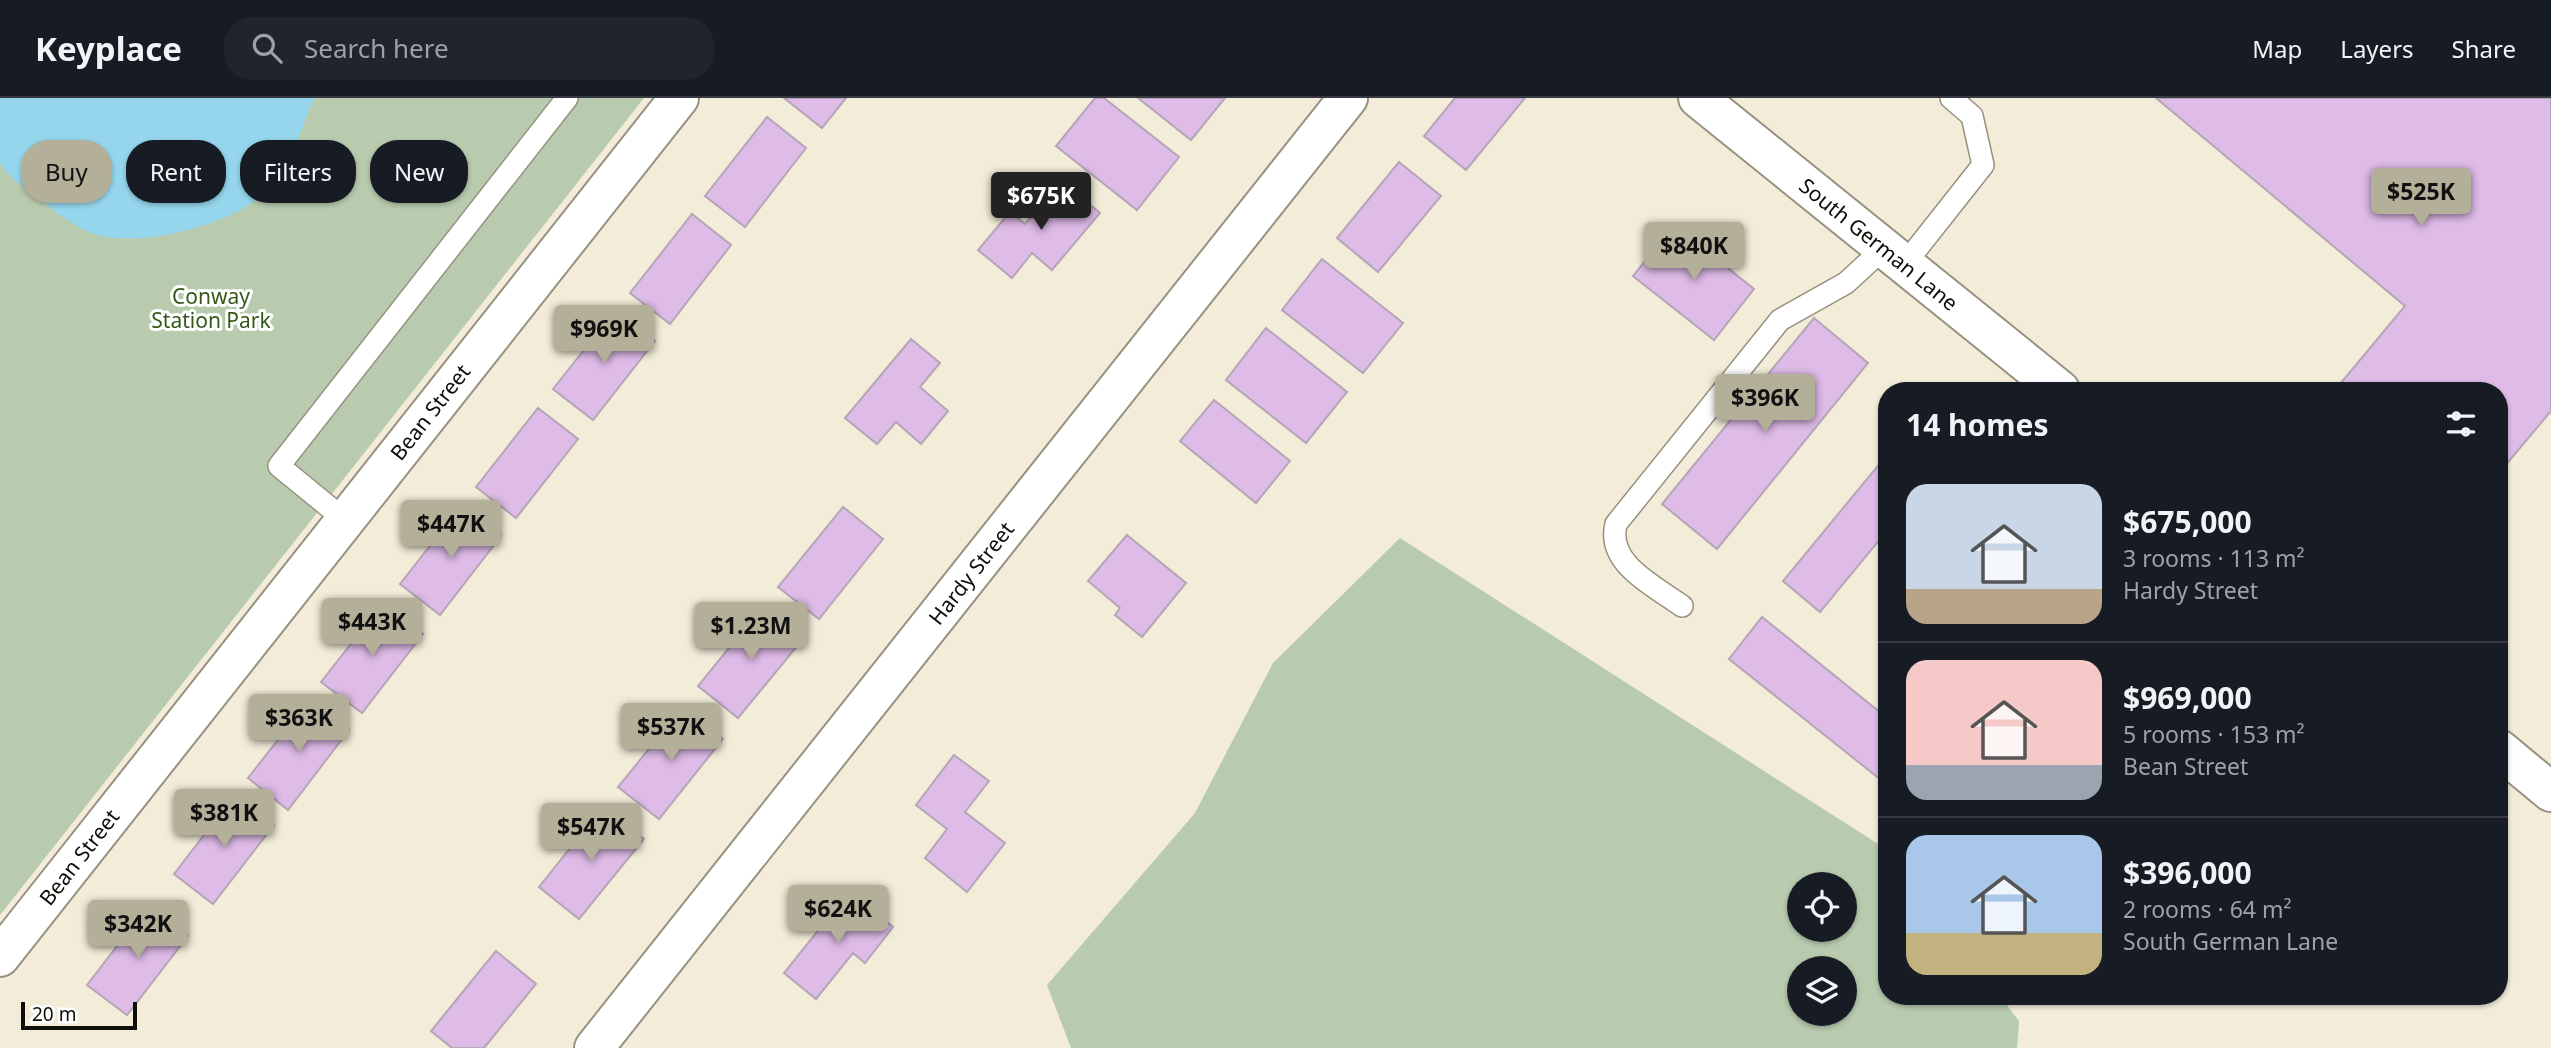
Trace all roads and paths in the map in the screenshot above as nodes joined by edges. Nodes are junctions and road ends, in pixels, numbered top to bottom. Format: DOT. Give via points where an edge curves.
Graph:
graph roads {
  1 [pos="567,98"];
  2 [pos="679,98"];
  3 [pos="1348,98"];
  4 [pos="1698,98"];
  5 [pos="1951,98"];
  6 [pos="1894,257"];
  7 [pos="2050,382"];
  8 [pos="345,520"];
  9 [pos="1682,606"];
  10 [pos="2508,757"];
  11 [pos="2551,792"];
  12 [pos="0,957"];
  13 [pos="594,1048"];
  1 -- 8 [label="lane" via="279,466"];
  2 -- 8 [label="street, Bean Street"];
  3 -- 13 [label="street, Hardy Street"];
  4 -- 6 [label="street, South German Lane"];
  5 -- 6 [label="lane" via="1972,116 1983,165"];
  6 -- 7 [label="street, South German Lane"];
  6 -- 9 [label="lane" via="1780,320 1616,524 1612,537 1623,562"];
  8 -- 12 [label="street, Bean Street"];
  10 -- 11 [label="street"];
}
